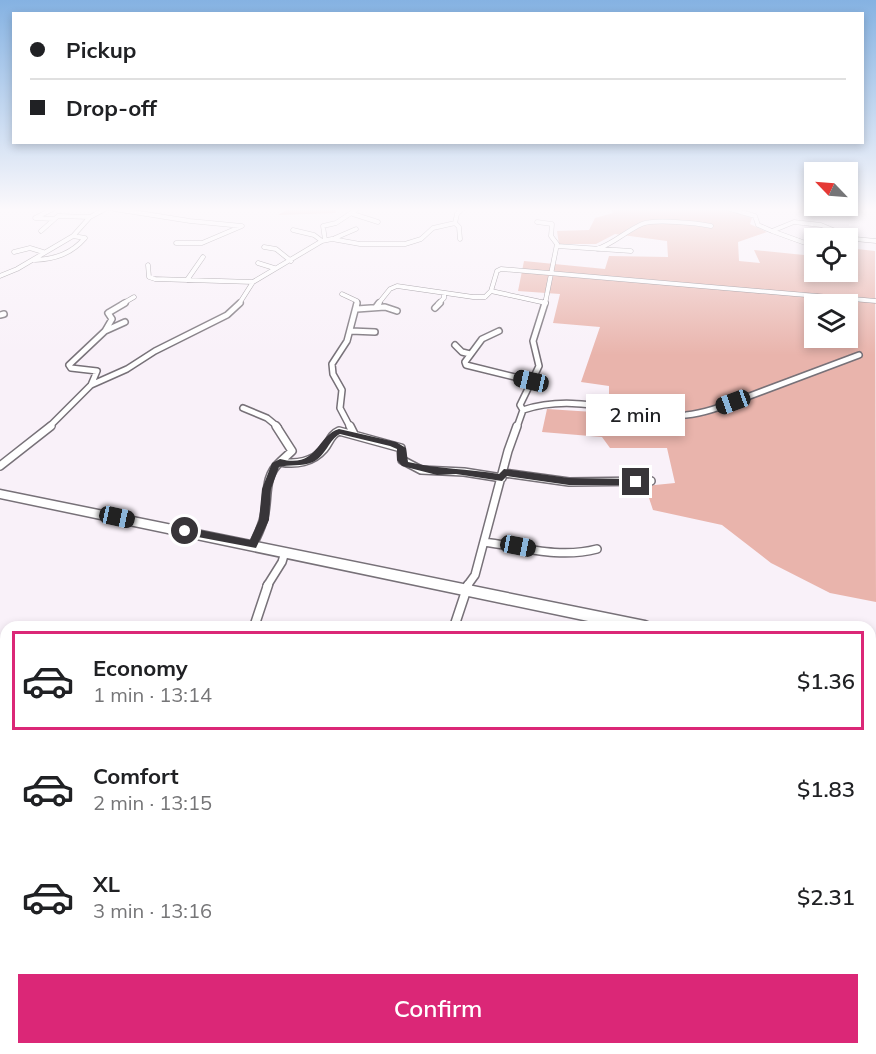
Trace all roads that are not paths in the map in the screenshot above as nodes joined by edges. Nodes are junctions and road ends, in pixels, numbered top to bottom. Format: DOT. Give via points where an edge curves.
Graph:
graph roads {
  1 [pos="38,257"];
  2 [pos="55,257"];
  3 [pos="202,257"];
  4 [pos="286,257"];
  5 [pos="297,257"];
  6 [pos="553,257"];
  7 [pos="34,260"];
  8 [pos="291,261"];
  9 [pos="258,263"];
  10 [pos="148,265"];
  11 [pos="274,268"];
  12 [pos="551,273"];
  13 [pos="0,276"];
  14 [pos="187,280"];
  15 [pos="253,282"];
  16 [pos="491,291"];
  17 [pos="444,293"];
  18 [pos="342,294"];
  19 [pos="134,297"];
  20 [pos="876,301"];
  21 [pos="546,303"];
  22 [pos="376,307"];
  23 [pos="435,308"];
  24 [pos="357,309"];
  25 [pos="397,311"];
  26 [pos="125,322"];
  27 [pos="105,331"];
  28 [pos="351,331"];
  29 [pos="499,331"];
  30 [pos="375,332"];
  31 [pos="455,345"];
  32 [pos="470,354"];
  33 [pos="859,355"];
  34 [pos="531,381"];
  35 [pos="91,385"];
  36 [pos="243,408"];
  37 [pos="523,410"];
  38 [pos="354,434"];
  39 [pos="280,462"];
  40 [pos="0,466"];
  41 [pos="503,475"];
  42 [pos="651,481"];
  43 [pos="0,494"];
  44 [pos="484,542"];
  45 [pos="253,545"];
  46 [pos="597,549"];
  47 [pos="285,552"];
  48 [pos="465,589"];
  49 [pos="256,621"];
  50 [pos="456,621"];
  51 [pos="617,621"];
  1 -- 7 [label="street"];
  2 -- 7 [label="street"];
  3 -- 14 [label="street"];
  4 -- 8 [label="street"];
  5 -- 8 [label="street"];
  6 -- 12 [label="street"];
  7 -- 13 [label="street"];
  8 -- 11 [label="street"];
  9 -- 11 [label="street"];
  10 -- 14 [label="street" via="149,277"];
  11 -- 15 [label="street"];
  12 -- 16 [label="street" via="501,269"];
  12 -- 20 [label="street"];
  12 -- 21 [label="street"];
  14 -- 15 [label="street"];
  15 -- 35 [label="street" via="227,315"];
  16 -- 17 [label="street" via="480,297"];
  16 -- 21 [label="street"];
  17 -- 22 [label="street" via="397,286"];
  17 -- 23 [label="street"];
  18 -- 24 [label="street" via="357,302"];
  19 -- 27 [label="street" via="108,313 112,319"];
  21 -- 34 [label="street" via="534,341 539,366"];
  22 -- 24 [label="street"];
  22 -- 25 [label="street"];
  24 -- 28 [label="street"];
  26 -- 27 [label="street"];
  27 -- 35 [label="street" via="69,365 97,371"];
  28 -- 30 [label="street"];
  28 -- 38 [label="street" via="332,364 342,390 340,408"];
  29 -- 32 [label="street" via="482,339"];
  31 -- 32 [label="street"];
  32 -- 34 [label="street" via="466,365"];
  33 -- 37 [label="street" via="717,408 687,415 554,402"];
  34 -- 37 [label="street" via="520,405"];
  35 -- 40 [label="street" via="50,426"];
  36 -- 39 [label="street" via="272,419 288,442 292,451"];
  37 -- 41 [label="street"];
  38 -- 39 [label="street" via="335,433 310,460"];
  38 -- 41 [label="street" via="401,448 402,460 412,467"];
  39 -- 45 [label="street" via="268,484 264,520"];
  41 -- 42 [label="street" via="569,482"];
  41 -- 44 [label="street"];
  43 -- 45 [label="highway"];
  44 -- 46 [label="street" via="567,555"];
  44 -- 48 [label="street" via="475,575"];
  45 -- 47 [label="highway"];
  47 -- 48 [label="highway"];
  47 -- 49 [label="street" via="284,561 263,593"];
  48 -- 50 [label="street"];
  48 -- 51 [label="highway"];
}
